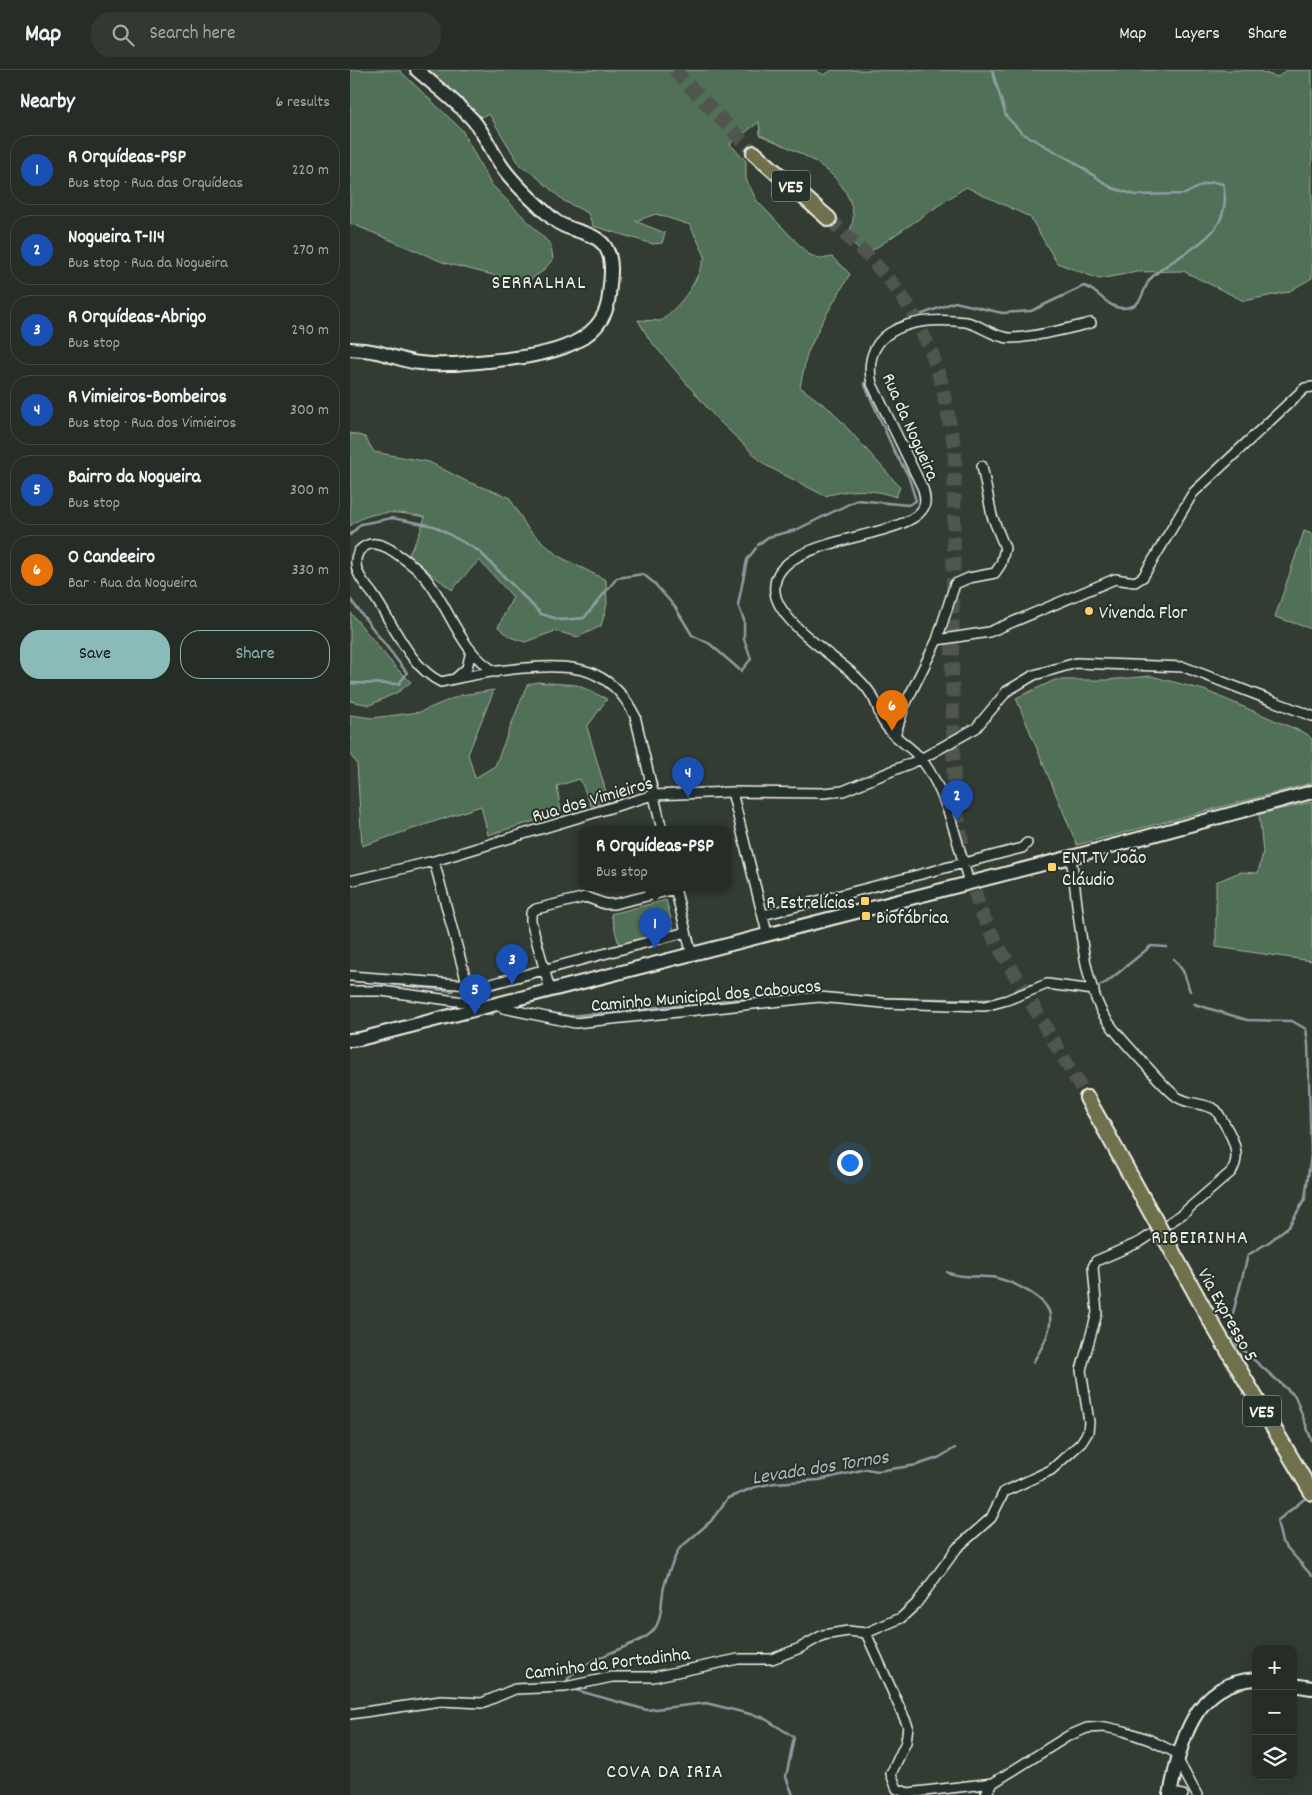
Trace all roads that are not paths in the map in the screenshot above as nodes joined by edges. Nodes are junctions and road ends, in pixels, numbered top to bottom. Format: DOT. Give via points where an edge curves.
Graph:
graph roads {
  1 [pos="417,70"];
  2 [pos="754,153"];
  3 [pos="829,219"];
  4 [pos="1091,323"];
  5 [pos="350,349"];
  6 [pos="1308,388"];
  7 [pos="982,466"];
  8 [pos="937,640"];
  9 [pos="470,651"];
  10 [pos="496,672"];
  11 [pos="454,679"];
  12 [pos="1312,716"];
  13 [pos="895,736"];
  14 [pos="921,759"];
  15 [pos="732,792"];
  16 [pos="1312,792"];
  17 [pos="653,795"];
  18 [pos="661,826"];
  19 [pos="1027,842"];
  20 [pos="1071,857"];
  21 [pos="434,861"];
  22 [pos="963,862"];
  23 [pos="350,881"];
  24 [pos="969,883"];
  25 [pos="668,891"];
  26 [pos="676,891"];
  27 [pos="763,914"];
  28 [pos="686,932"];
  29 [pos="767,933"];
  30 [pos="692,955"];
  31 [pos="544,971"];
  32 [pos="350,976"];
  33 [pos="468,987"];
  34 [pos="550,990"];
  35 [pos="1094,990"];
  36 [pos="350,991"];
  37 [pos="501,1003"];
  38 [pos="481,1008"];
  39 [pos="350,1040"];
  40 [pos="1087,1098"];
  41 [pos="1312,1493"];
  42 [pos="866,1633"];
  43 [pos="1252,1680"];
  44 [pos="1297,1686"];
  45 [pos="1312,1688"];
  46 [pos="350,1714"];
  47 [pos="1180,1759"];
  48 [pos="993,1783"];
  49 [pos="1175,1794"];
  50 [pos="985,1795"];
  51 [pos="1197,1795"];
  1 -- 5 [label="main road" via="474,120 503,169 554,221 602,243 609,254 608,298 604,314 592,331 552,352 444,364 406,362 382,353"];
  2 -- 3 [label="main road, VE5"];
  4 -- 13 [label="street, Rua da Nogueira" via="1009,338 968,323 923,321 893,330 872,354 869,368 872,384 923,489 924,507 916,516 897,525 804,554 782,569 775,592 790,620 854,674 872,696 882,720"];
  6 -- 8 [label="street" via="1193,493 1143,577 1135,582 1115,579 989,632"];
  7 -- 8 [label="street" via="992,516 1005,548 1001,564 995,573 955,584"];
  8 -- 13 [label="street" via="904,707"];
  9 -- 10 [label="street"];
  9 -- 11 [label="street" via="467,668"];
  9 -- 11 [label="street" via="428,581 413,566 378,544 369,544 358,553 354,560 355,571 422,670 441,682"];
  10 -- 11 [label="street"];
  10 -- 17 [label="street" via="584,670 612,685 635,716"];
  12 -- 14 [label="street, Rua dos Vimieiros" via="1184,666 1076,663 1034,674 1007,691 976,728"];
  13 -- 14 [label="street, Rua da Nogueira"];
  14 -- 15 [label="street, Rua dos Vimieiros" via="843,791"];
  14 -- 22 [label="street, Rua da Nogueira" via="947,808"];
  15 -- 17 [label="street, Rua dos Vimieiros"];
  15 -- 27 [label="street"];
  16 -- 20 [label="main road"];
  17 -- 18 [label="street"];
  17 -- 21 [label="street, Rua dos Vimieiros"];
  19 -- 22 [label="street" via="1022,848"];
  20 -- 24 [label="main road"];
  20 -- 35 [label="street" via="1084,948"];
  21 -- 23 [label="street, Rua dos Vimieiros"];
  21 -- 33 [label="street"];
  22 -- 24 [label="street, Rua da Nogueira"];
  22 -- 27 [label="street"];
  24 -- 29 [label="main road"];
  25 -- 31 [label="street" via="614,904 586,896 536,909 531,914 531,921"];
  26 -- 28 [label="street"];
  27 -- 29 [label="street"];
  28 -- 30 [label="street"];
  28 -- 31 [label="street"];
  29 -- 30 [label="main road"];
  30 -- 34 [label="main road"];
  31 -- 33 [label="street"];
  31 -- 34 [label="street"];
  32 -- 33 [label="street"];
  34 -- 37 [label="main road"];
  35 -- 37 [label="street, Caminho Municipal dos Caboucos" via="1048,984 986,1006 883,1003 818,997 575,1023 503,1008"];
  35 -- 42 [label="street" via="1104,1015 1170,1090 1186,1102 1216,1110 1237,1154 1236,1165 1181,1215 1140,1242 1096,1261 1093,1267 1097,1313 1081,1370 1089,1422 1088,1432 1081,1443 1051,1470 1004,1492 991,1518 957,1548 909,1613"];
  36 -- 38 [label="street" via="472,1003"];
  37 -- 38 [label="main road"];
  38 -- 39 [label="main road"];
  40 -- 41 [label="main road, Via Expresso 5 / VE5, bridge" via="1259,1406"];
  42 -- 46 [label="street, Caminho da Portadinha" via="848,1631 823,1635 772,1659 738,1659 653,1677 612,1677 565,1687 515,1689 482,1703 441,1701"];
  42 -- 48 [label="street" via="908,1726 906,1742 891,1774 897,1789 908,1793"];
  43 -- 47 [label="main road" via="1232,1682 1210,1695 1194,1716"];
  44 -- 45 [label="main road"];
  47 -- 48 [label="street" via="1150,1740 1124,1731 1087,1728 1068,1736"];
  47 -- 49 [label="main road"];
  47 -- 51 [label="street"];
  48 -- 50 [label="street"];
}
